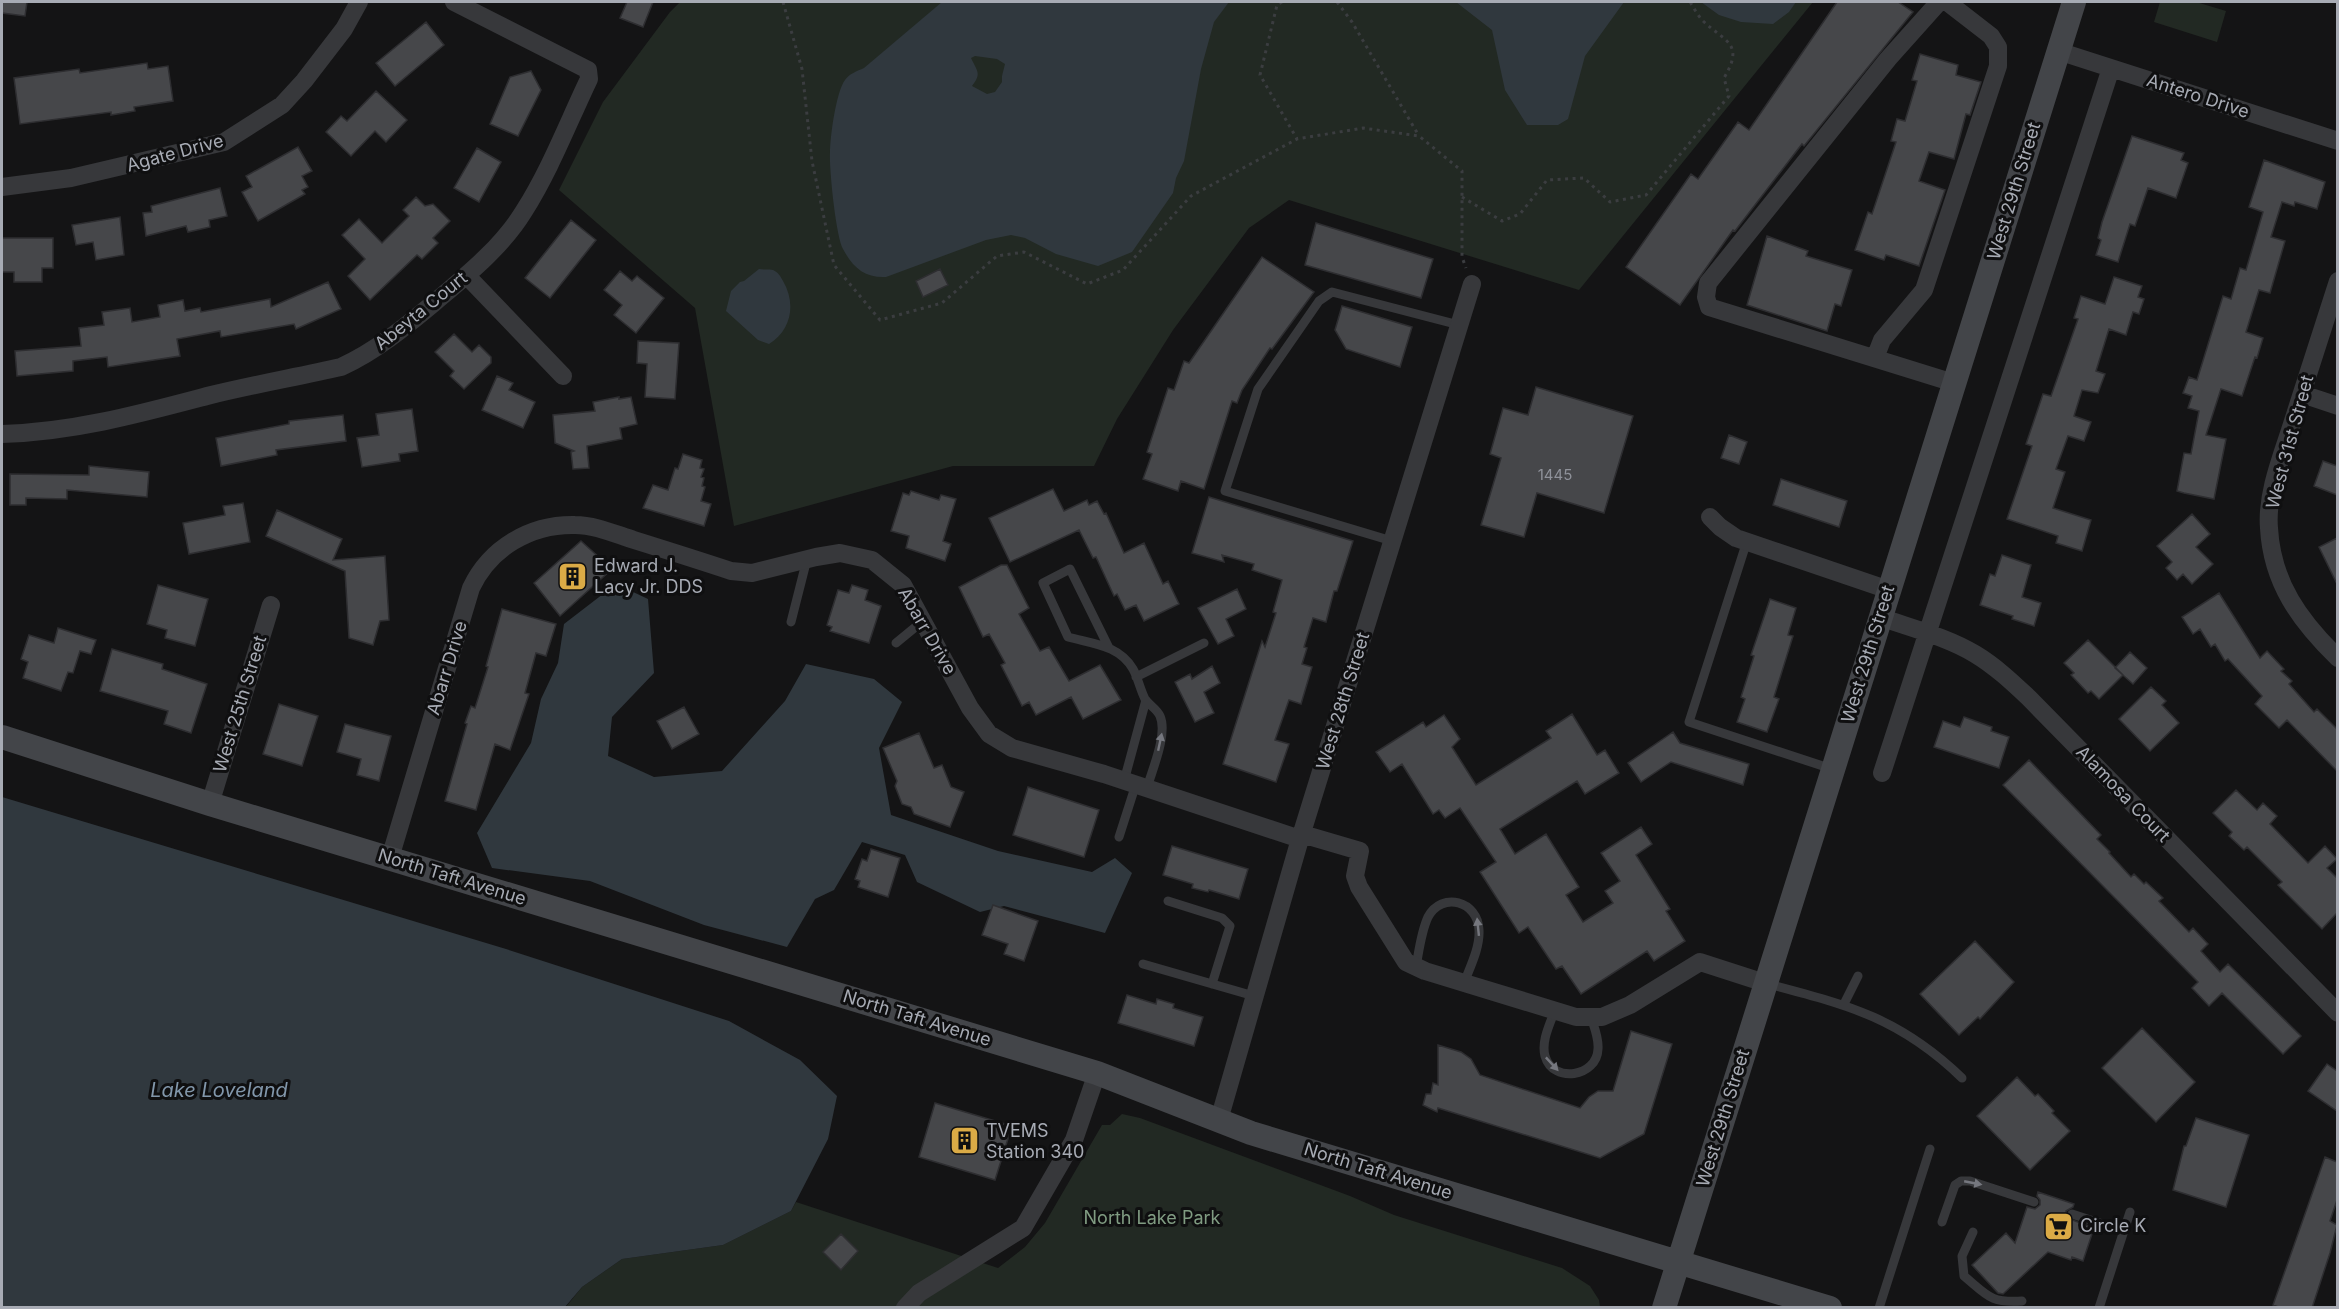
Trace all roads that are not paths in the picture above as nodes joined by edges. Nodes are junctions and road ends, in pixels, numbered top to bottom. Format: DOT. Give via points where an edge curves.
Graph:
graph roads {
  1 [pos="359,2"];
  2 [pos="454,2"];
  3 [pos="1939,2"];
  4 [pos="1947,2"];
  5 [pos="2074,2"];
  6 [pos="2058,51"];
  7 [pos="2111,68"];
  8 [pos="2337,141"];
  9 [pos="2,187"];
  10 [pos="467,276"];
  11 [pos="2337,281"];
  12 [pos="1472,284"];
  13 [pos="1459,325"];
  14 [pos="1875,358"];
  15 [pos="563,376"];
  16 [pos="1954,383"];
  17 [pos="2302,394"];
  18 [pos="2337,406"];
  19 [pos="2,434"];
  20 [pos="1710,517"];
  21 [pos="1747,541"];
  22 [pos="1392,542"];
  23 [pos="807,559"];
  24 [pos="1889,590"];
  25 [pos="271,605"];
  26 [pos="1880,617"];
  27 [pos="924,620"];
  28 [pos="791,622"];
  29 [pos="1926,633"];
  30 [pos="896,643"];
  31 [pos="1204,643"];
  32 [pos="1109,648"];
  33 [pos="2337,658"];
  34 [pos="1136,677"];
  35 [pos="1146,700"];
  36 [pos="2,737"];
  37 [pos="1832,769"];
  38 [pos="1882,773"];
  39 [pos="1136,784"];
  40 [pos="210,804"];
  41 [pos="1119,837"];
  42 [pos="1301,837"];
  43 [pos="390,858"];
  44 [pos="1167,901"];
  45 [pos="1143,964"];
  46 [pos="1416,967"];
  47 [pos="1858,976"];
  48 [pos="1464,983"];
  49 [pos="1765,983"];
  50 [pos="1212,984"];
  51 [pos="1254,996"];
  52 [pos="1844,1004"];
  53 [pos="1555,1010"];
  54 [pos="2337,1013"];
  55 [pos="1591,1017"];
  56 [pos="1097,1073"];
  57 [pos="1962,1077"];
  58 [pos="1220,1120"];
  59 [pos="1930,1149"];
  60 [pos="2034,1202"];
  61 [pos="2130,1212"];
  62 [pos="2072,1214"];
  63 [pos="1942,1222"];
  64 [pos="2124,1231"];
  65 [pos="1973,1232"];
  66 [pos="1679,1262"];
  67 [pos="2022,1301"];
  68 [pos="905,1308"];
  69 [pos="1664,1308"];
  70 [pos="1830,1308"];
  71 [pos="1879,1308"];
  72 [pos="2099,1308"];
  1 -- 9 [label="street, Agate Drive" via="344,29 282,105 224,142 71,178"];
  2 -- 10 [label="street, Abeyta Court" via="588,70 588,79 524,212"];
  3 -- 14 [label="street" via="1888,59 1708,283 1709,307"];
  4 -- 14 [label="street" via="1991,36 1998,47 1998,66 1924,290 1882,340"];
  5 -- 6 [label="main road, West 29th Street"];
  6 -- 7 [label="street, Antero Drive"];
  6 -- 16 [label="main road, West 29th Street"];
  7 -- 8 [label="street, Antero Drive"];
  7 -- 29 [label="street"];
  10 -- 15 [label="street"];
  10 -- 19 [label="street, Abeyta Court" via="410,324 362,358 341,367 133,417"];
  11 -- 17 [label="street, West 31st Street"];
  12 -- 13 [label="street, West 28th Street"];
  13 -- 22 [label="street, West 28th Street"];
  13 -- 22 [label="lane" via="1332,292 1319,301 1258,389 1225,491"];
  14 -- 16 [label="street"];
  16 -- 24 [label="main road, West 29th Street"];
  17 -- 18 [label="street"];
  17 -- 33 [label="street, West 31st Street" via="2274,485 2268,527 2278,572 2295,611"];
  20 -- 21 [label="street" via="1736,538"];
  21 -- 24 [label="street"];
  21 -- 37 [label="lane" via="1689,722"];
  22 -- 42 [label="street, West 28th Street"];
  23 -- 27 [label="street, Abarr Drive" via="840,553 872,560 903,585"];
  23 -- 28 [label="lane"];
  23 -- 43 [label="street, Abarr Drive" via="752,573 731,571 575,525 541,529 501,549 479,571 471,588"];
  24 -- 26 [label="main road, West 29th Street"];
  25 -- 40 [label="street, West 25th Street"];
  26 -- 29 [label="street, Alamosa Court"];
  26 -- 37 [label="main road, West 29th Street"];
  27 -- 30 [label="lane"];
  27 -- 39 [label="street, Abarr Drive" via="970,708 989,734 1012,748"];
  29 -- 38 [label="street"];
  29 -- 54 [label="street, Alamosa Court" via="1974,654 2029,698"];
  31 -- 34 [label="lane"];
  32 -- 32 [label="lane" via="1068,637 1043,583 1070,569"];
  32 -- 34 [label="lane" via="1123,655"];
  34 -- 35 [label="lane"];
  35 -- 39 [label="lane"];
  39 -- 35 [label="lane, one-way" via="1160,743 1163,727 1160,715"];
  36 -- 40 [label="main road, North Taft Avenue"];
  37 -- 49 [label="main road, West 29th Street"];
  39 -- 41 [label="lane"];
  39 -- 42 [label="street, Abarr Drive"];
  40 -- 43 [label="main road, North Taft Avenue"];
  42 -- 46 [label="street, Abarr Drive" via="1360,851 1355,876 1359,887 1406,962"];
  42 -- 51 [label="street, West 28th Street"];
  43 -- 56 [label="main road, North Taft Avenue"];
  44 -- 50 [label="lane" via="1222,918 1230,926"];
  45 -- 50 [label="lane"];
  46 -- 48 [label="street"];
  48 -- 46 [label="lane, one-way" via="1479,930 1472,909 1464,904 1447,902 1436,907 1428,918"];
  47 -- 52 [label="lane"];
  48 -- 53 [label="street"];
  49 -- 52 [label="lane"];
  49 -- 55 [label="street" via="1700,962 1630,1005 1602,1017"];
  49 -- 66 [label="main road, West 29th Street"];
  50 -- 51 [label="lane"];
  51 -- 58 [label="street, West 28th Street"];
  52 -- 57 [label="lane" via="1913,1037"];
  53 -- 55 [label="street"];
  53 -- 55 [label="lane, one-way" via="1545,1037 1545,1056 1563,1074 1586,1071 1594,1062 1598,1049"];
  56 -- 58 [label="main road, North Taft Avenue"];
  56 -- 68 [label="street" via="1074,1140 1023,1228 919,1293"];
  58 -- 66 [label="main road, North Taft Avenue" via="1251,1133"];
  59 -- 71 [label="lane"];
  63 -- 60 [label="lane, one-way" via="1961,1181"];
  61 -- 64 [label="lane"];
  62 -- 64 [label="lane"];
  64 -- 72 [label="lane"];
  65 -- 67 [label="lane" via="1962,1256 1964,1276 1992,1299"];
  66 -- 69 [label="main road, West 29th Street"];
  66 -- 70 [label="main road, North Taft Avenue"];
}
